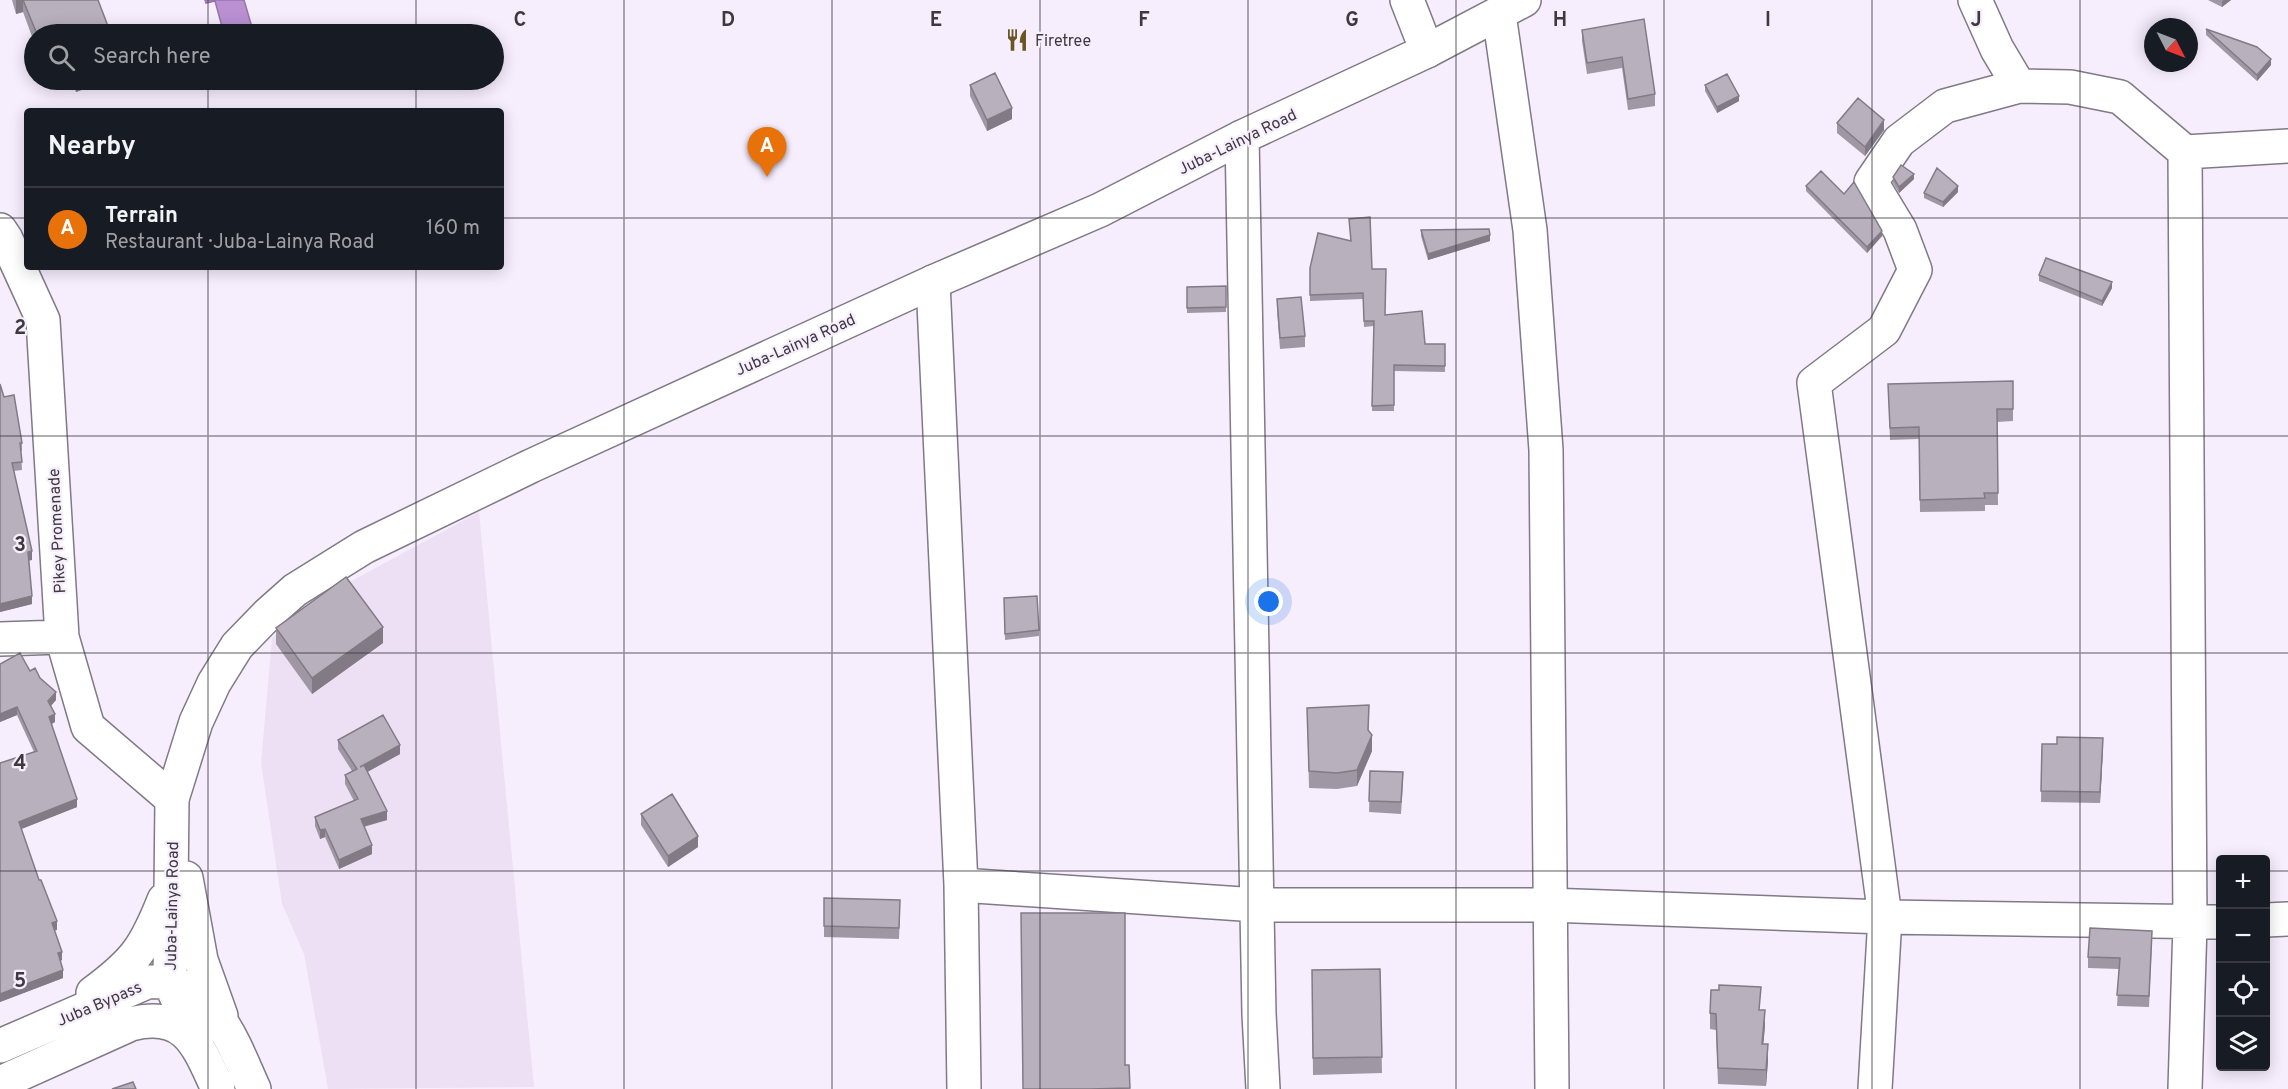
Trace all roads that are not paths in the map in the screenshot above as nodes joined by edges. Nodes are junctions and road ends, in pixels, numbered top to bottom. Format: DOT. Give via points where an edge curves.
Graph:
graph roads {
  1 [pos="1407,0"];
  2 [pos="1975,0"];
  3 [pos="1511,7"];
  4 [pos="1427,51"];
  5 [pos="2019,86"];
  6 [pos="1242,137"];
  7 [pos="2288,146"];
  8 [pos="2185,152"];
  9 [pos="0,231"];
  10 [pos="933,282"];
  11 [pos="62,638"];
  12 [pos="0,639"];
  13 [pos="172,799"];
  14 [pos="171,882"];
  15 [pos="961,885"];
  16 [pos="1548,904"];
  17 [pos="1257,905"];
  18 [pos="1885,917"];
  19 [pos="2288,919"];
  20 [pos="2270,920"];
  21 [pos="2205,923"];
  22 [pos="170,982"];
  23 [pos="224,1024"];
  24 [pos="47,1026"];
  25 [pos="197,1044"];
  26 [pos="0,1046"];
  27 [pos="0,1083"];
  28 [pos="218,1089"];
  29 [pos="254,1089"];
  30 [pos="964,1089"];
  31 [pos="1263,1089"];
  32 [pos="1552,1089"];
  33 [pos="1875,1089"];
  34 [pos="2185,1089"];
  1 -- 4 [label="street"];
  2 -- 5 [label="street"];
  3 -- 4 [label="street, Juba-Lainya Road"];
  3 -- 16 [label="street" via="1546,450"];
  4 -- 6 [label="street, Juba-Lainya Road"];
  5 -- 8 [label="street" via="2070,87 2120,97"];
  5 -- 18 [label="street" via="1945,106 1899,141 1871,182 1900,230 1915,270 1884,330 1814,383"];
  6 -- 10 [label="street, Juba-Lainya Road" via="1100,210"];
  6 -- 17 [label="street"];
  7 -- 8 [label="street"];
  8 -- 21 [label="street"];
  9 -- 11 [label="street, Pikey Promenade" via="43,320"];
  10 -- 13 [label="street, Juba-Lainya Road" via="520,471 364,547 295,590 237,646 214,683 196,722"];
  10 -- 15 [label="street"];
  11 -- 12 [label="street"];
  11 -- 13 [label="street, Pikey Promenade" via="88,727"];
  13 -- 14 [label="street, Juba-Lainya Road"];
  13 -- 23 [label="street, Juba-Lainya Road" via="201,960"];
  14 -- 22 [label="street, Juba-Lainya Road"];
  14 -- 24 [label="street" via="148,940 127,967"];
  15 -- 17 [label="street"];
  15 -- 30 [label="street"];
  16 -- 17 [label="street"];
  16 -- 18 [label="street"];
  16 -- 32 [label="street"];
  17 -- 31 [label="street"];
  18 -- 21 [label="street"];
  18 -- 33 [label="street"];
  19 -- 20 [label="street"];
  21 -- 34 [label="street"];
  22 -- 23 [label="street" via="204,1002"];
  22 -- 24 [label="street, Juba Bypass" via="147,982"];
  22 -- 25 [label="street, Juba-Lainya Road"];
  23 -- 29 [label="street"];
  24 -- 26 [label="street, Juba Bypass"];
  25 -- 27 [label="street, Juba Bypass" via="177,1026 152,1019 131,1024"];
  25 -- 28 [label="street, Juba Bypass"];
}
